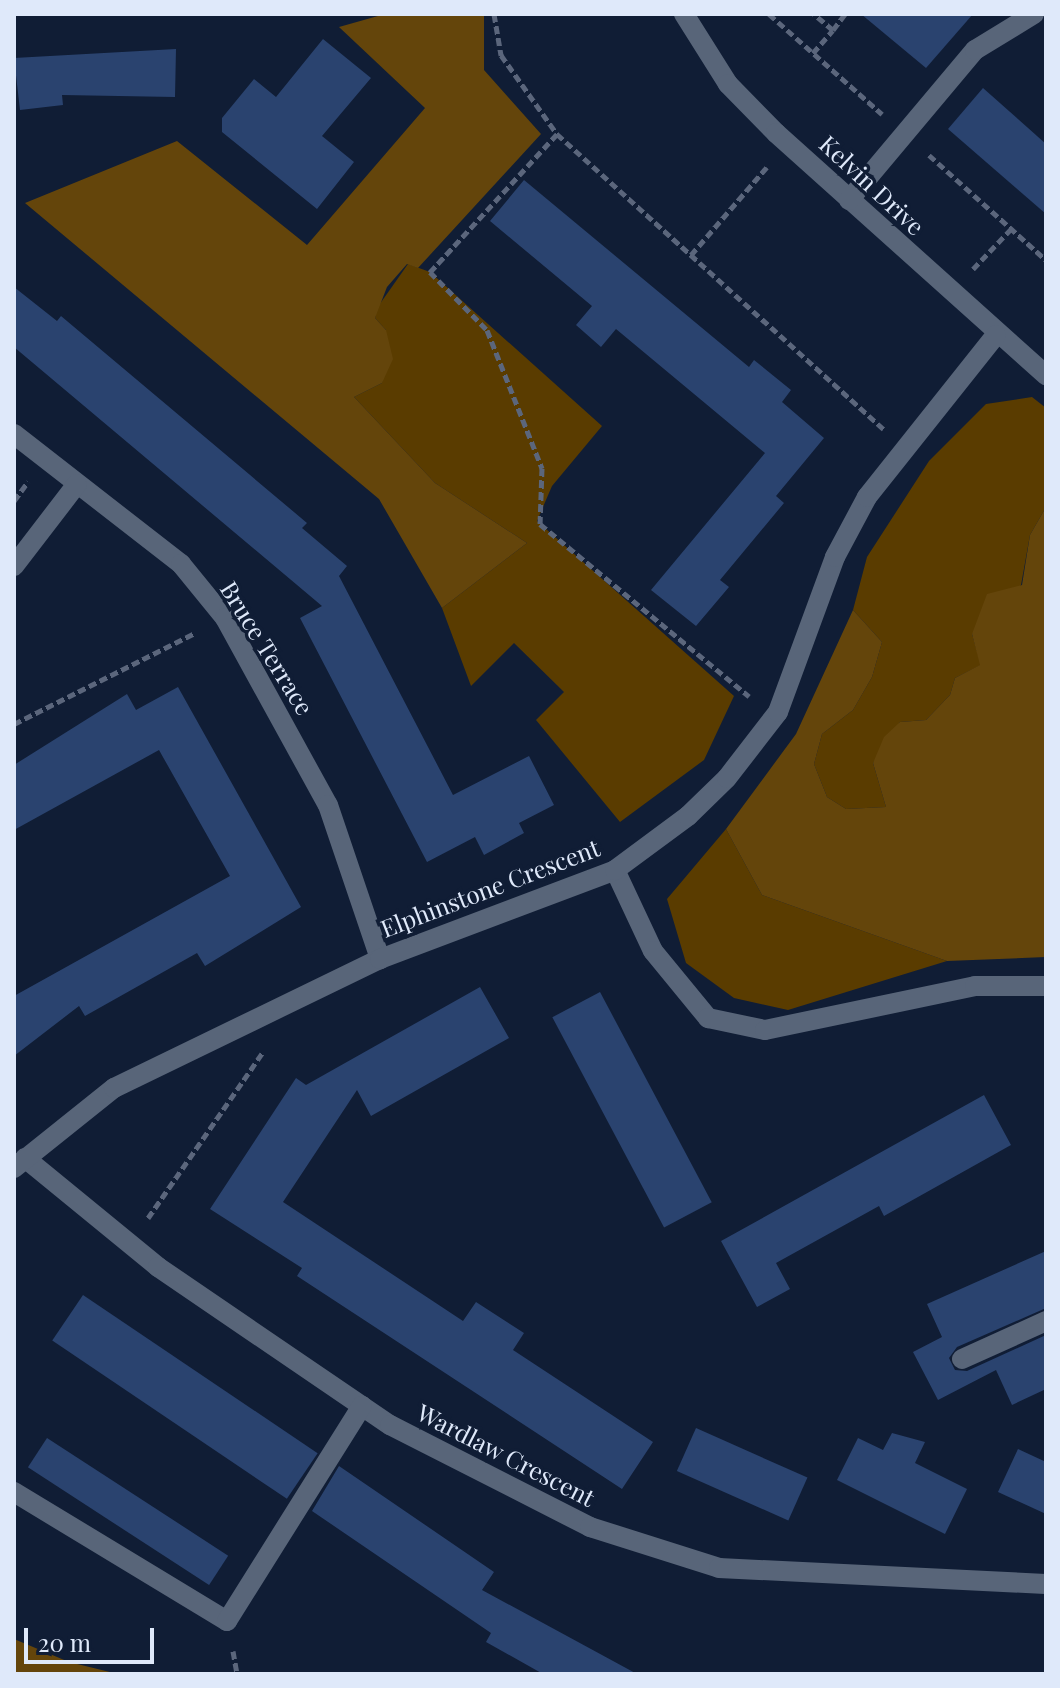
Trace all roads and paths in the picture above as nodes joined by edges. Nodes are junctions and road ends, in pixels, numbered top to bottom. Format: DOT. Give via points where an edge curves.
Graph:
graph roads {
  1 [pos="494,14"];
  2 [pos="684,14"];
  3 [pos="814,14"];
  4 [pos="845,14"];
  5 [pos="1034,14"];
  6 [pos="833,30"];
  7 [pos="813,53"];
  8 [pos="557,134"];
  9 [pos="760,154"];
  10 [pos="770,163"];
  11 [pos="782,173"];
  12 [pos="849,200"];
  13 [pos="1011,229"];
  14 [pos="691,255"];
  15 [pos="951,293"];
  16 [pos="996,335"];
  17 [pos="1046,375"];
  18 [pos="14,434"];
  19 [pos="892,436"];
  20 [pos="77,484"];
  21 [pos="14,566"];
  22 [pos="225,618"];
  23 [pos="775,717"];
  24 [pos="14,724"];
  25 [pos="615,870"];
  26 [pos="380,959"];
  27 [pos="1046,986"];
  28 [pos="300,999"];
  29 [pos="19,1163"];
  30 [pos="131,1244"];
  31 [pos="1046,1321"];
  32 [pos="962,1359"];
  33 [pos="362,1406"];
  34 [pos="14,1492"];
  35 [pos="1046,1584"];
  1 -- 8 [label="path" via="501,55"];
  2 -- 12 [label="street, Kelvin Drive" via="728,84"];
  3 -- 6 [label="path"];
  4 -- 6 [label="path"];
  5 -- 12 [label="street" via="975,50"];
  6 -- 7 [label="path"];
  8 -- 14 [label="path"];
  8 -- 23 [label="path" via="430,272 487,330 542,468 540,524"];
  9 -- 10 [label="path"];
  10 -- 11 [label="path"];
  10 -- 14 [label="path"];
  12 -- 15 [label="street, Kelvin Drive"];
  13 -- 15 [label="path"];
  14 -- 19 [label="path"];
  15 -- 16 [label="street, Kelvin Drive"];
  16 -- 17 [label="street, Kelvin Drive"];
  16 -- 23 [label="street, Elphinstone Crescent" via="867,497 835,557"];
  18 -- 20 [label="street, Bruce Terrace"];
  20 -- 21 [label="street"];
  20 -- 22 [label="street, Bruce Terrace" via="181,564"];
  22 -- 24 [label="path"];
  22 -- 26 [label="street, Bruce Terrace" via="328,805"];
  23 -- 25 [label="street, Elphinstone Crescent" via="688,816"];
  25 -- 26 [label="street, Elphinstone Crescent"];
  25 -- 27 [label="street" via="653,951 708,1018 765,1030 975,986"];
  26 -- 28 [label="street, Elphinstone Crescent"];
  28 -- 29 [label="street, Elphinstone Crescent" via="114,1088"];
  28 -- 30 [label="path"];
  29 -- 30 [label="street, Wardlaw Crescent"];
  30 -- 33 [label="street, Wardlaw Crescent"];
  31 -- 32 [label="street"];
  33 -- 34 [label="street" via="227,1621"];
  33 -- 35 [label="street, Wardlaw Crescent" via="590,1527 719,1568"];
}
